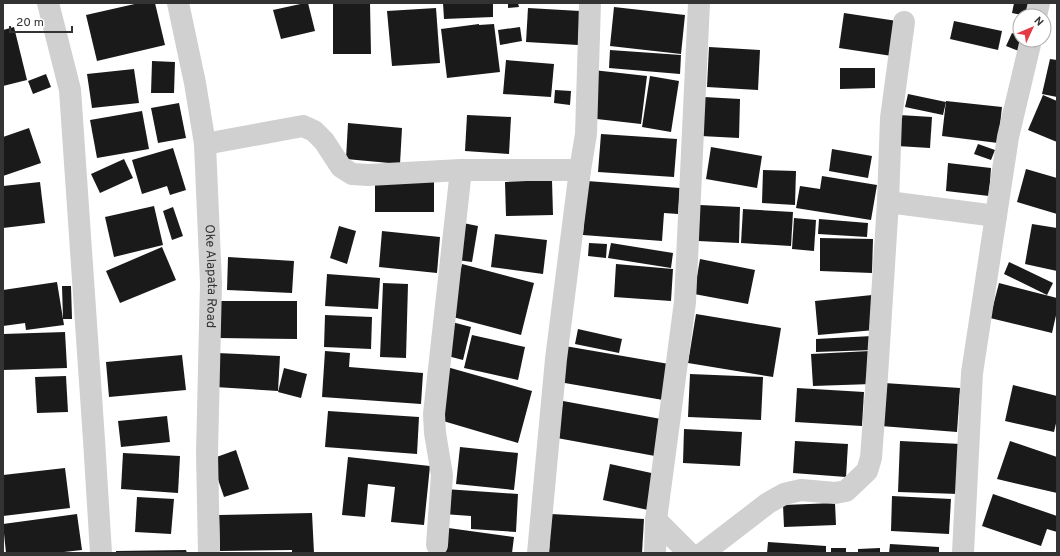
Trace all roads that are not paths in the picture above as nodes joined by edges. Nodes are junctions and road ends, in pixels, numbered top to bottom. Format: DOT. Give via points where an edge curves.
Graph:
graph roads {
  1 [pos="48,3"];
  2 [pos="178,3"];
  3 [pos="590,3"];
  4 [pos="699,3"];
  5 [pos="904,22"];
  6 [pos="1029,48"];
  7 [pos="205,144"];
  8 [pos="461,170"];
  9 [pos="580,170"];
  10 [pos="888,202"];
  11 [pos="996,216"];
  12 [pos="656,520"];
  13 [pos="438,545"];
  14 [pos="101,553"];
  15 [pos="209,553"];
  16 [pos="538,553"];
  17 [pos="655,553"];
  18 [pos="689,553"];
  19 [pos="703,553"];
  20 [pos="963,553"];
  1 -- 14 [label="street" via="70,90"];
  2 -- 7 [label="street, Oke Alapata Road"];
  3 -- 9 [label="street" via="586,134"];
  4 -- 12 [label="street" via="685,302"];
  5 -- 10 [label="street" via="891,118"];
  6 -- 11 [label="street" via="1008,136"];
  7 -- 8 [label="street" via="303,126 314,130 341,167 352,174"];
  7 -- 15 [label="street, Oke Alapata Road" via="211,283 207,453"];
  8 -- 9 [label="street"];
  8 -- 13 [label="street" via="434,414 442,475"];
  9 -- 16 [label="street" via="556,359"];
  10 -- 11 [label="street"];
  10 -- 19 [label="street" via="871,458 867,471 846,491 835,494 801,490 784,494 768,503"];
  11 -- 20 [label="street" via="972,374"];
  12 -- 17 [label="street"];
  12 -- 18 [label="street"];
}
